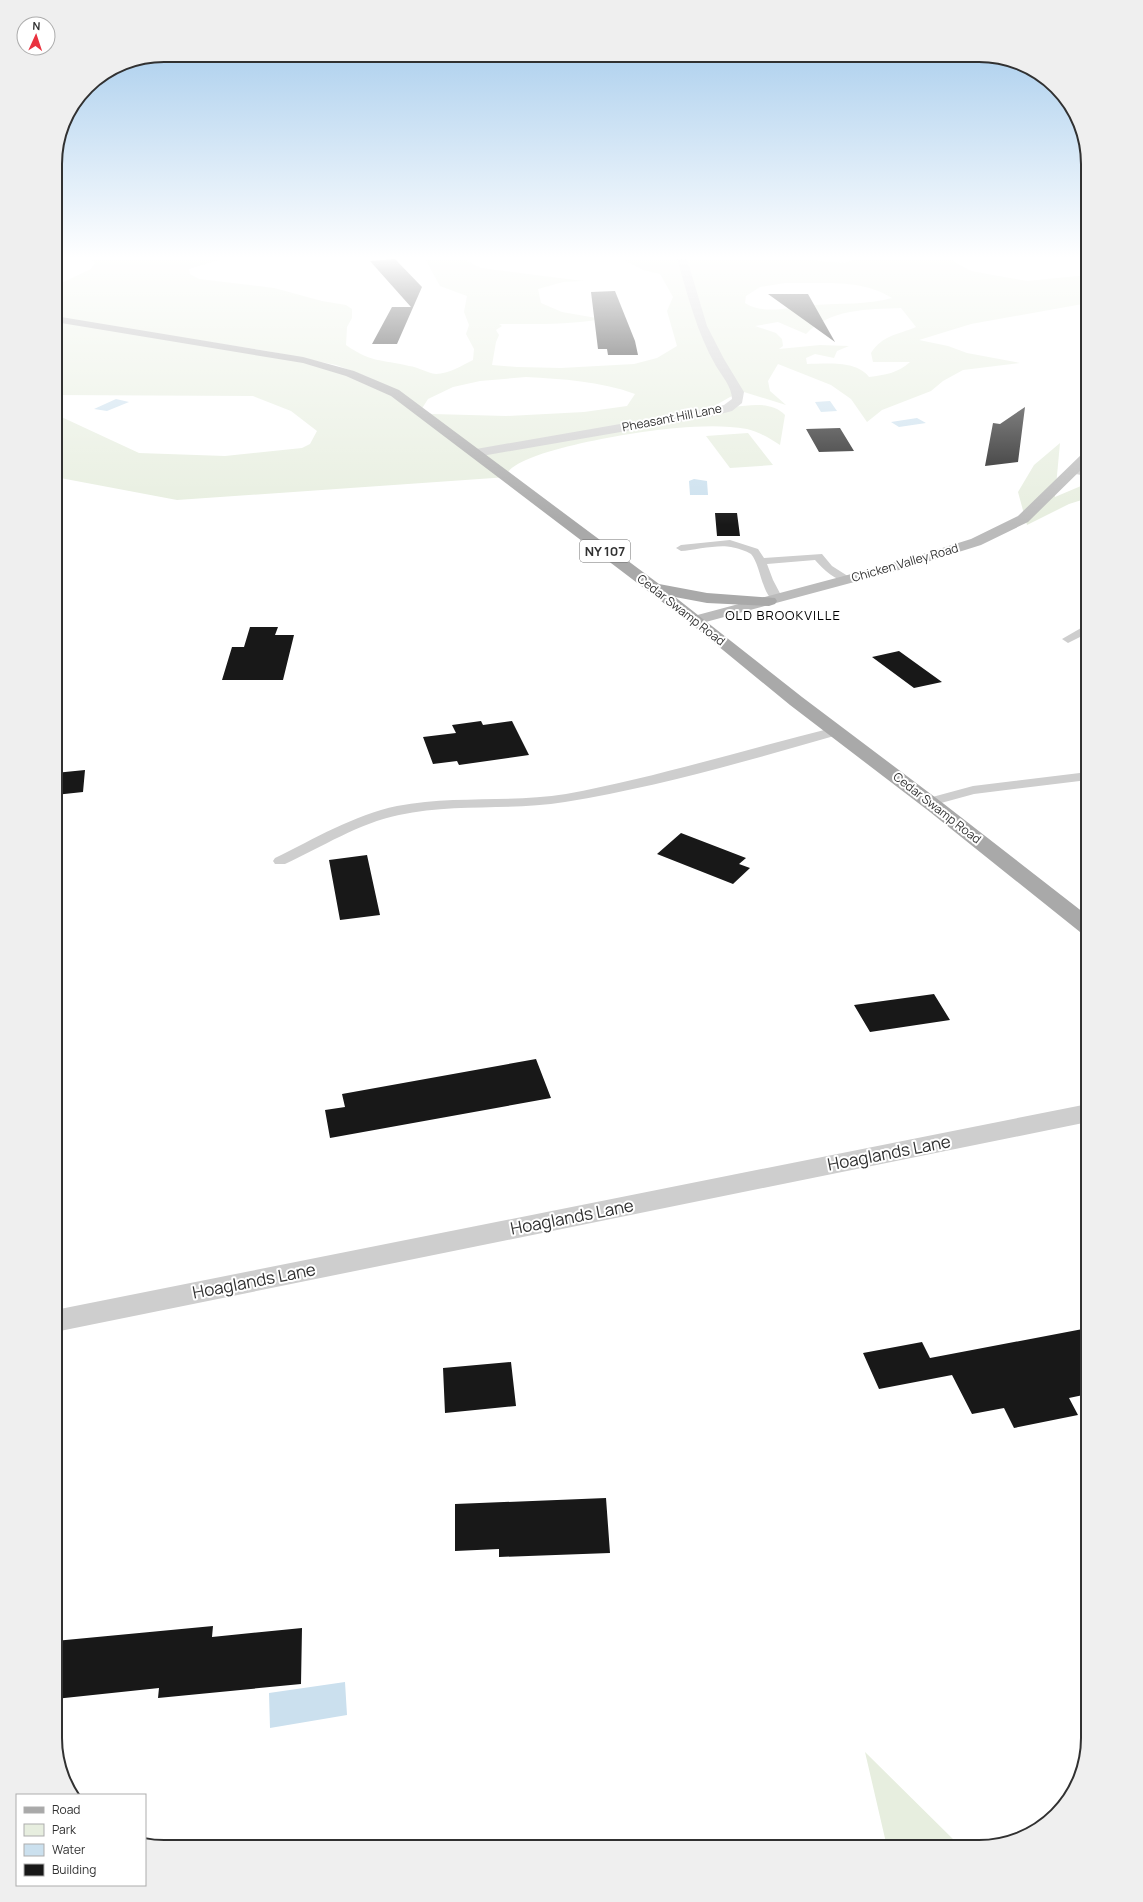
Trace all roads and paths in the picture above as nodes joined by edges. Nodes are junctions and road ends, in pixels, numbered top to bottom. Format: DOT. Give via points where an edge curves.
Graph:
graph roads {
  1 [pos="236,348"];
  2 [pos="713,348"];
  3 [pos="476,453"];
  4 [pos="1081,463"];
  5 [pos="1072,471"];
  6 [pos="1081,472"];
  7 [pos="681,548"];
  8 [pos="761,561"];
  9 [pos="848,580"];
  10 [pos="653,588"];
  11 [pos="773,600"];
  12 [pos="696,620"];
  13 [pos="1081,632"];
  14 [pos="1068,639"];
  15 [pos="836,731"];
  16 [pos="1081,777"];
  17 [pos="930,802"];
  18 [pos="280,861"];
  19 [pos="1081,921"];
  20 [pos="1081,1114"];
  21 [pos="62,1320"];
  1 -- 3 [label="main road, Cedar Swamp Road / NY 107" via="335,368 370,380 395,393"];
  2 -- 3 [label="street, Pheasant Hill Lane" via="738,392 738,400 735,403 713,412"];
  3 -- 10 [label="main road, Cedar Swamp Road / NY 107"];
  4 -- 5 [label="main road, Chicken Valley Road"];
  5 -- 6 [label="lane"];
  5 -- 9 [label="main road, Chicken Valley Road" via="1023,519 999,532 976,542"];
  7 -- 8 [label="lane" via="730,543 754,551"];
  8 -- 9 [label="lane" via="818,556 828,568"];
  8 -- 11 [label="lane"];
  9 -- 11 [label="main road, Chicken Valley Road"];
  10 -- 11 [label="main road" via="708,598"];
  10 -- 12 [label="main road, Cedar Swamp Road / NY 107"];
  11 -- 12 [label="main road, Chicken Valley Road"];
  12 -- 15 [label="main road, Cedar Swamp Road / NY 107"];
  13 -- 14 [label="lane"];
  15 -- 17 [label="main road, Cedar Swamp Road / NY 107"];
  15 -- 18 [label="lane" via="674,775 564,798 527,803 411,808 376,817"];
  16 -- 17 [label="lane" via="973,790"];
  17 -- 19 [label="main road, Cedar Swamp Road / NY 107"];
  20 -- 21 [label="street, Hoaglands Lane"];
}
